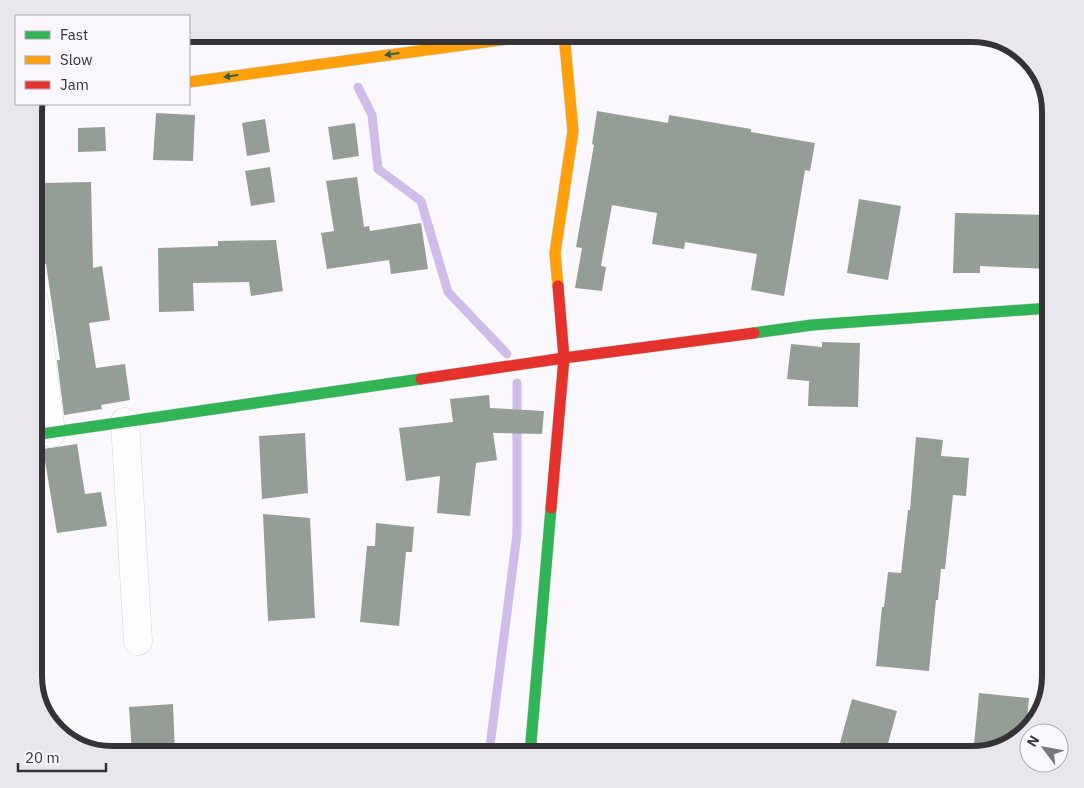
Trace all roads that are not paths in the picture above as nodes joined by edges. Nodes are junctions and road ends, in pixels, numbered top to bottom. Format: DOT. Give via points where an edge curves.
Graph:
graph roads {
  1 [pos="477,43"];
  2 [pos="565,43"];
  3 [pos="190,82"];
  4 [pos="1042,309"];
  5 [pos="564,358"];
  6 [pos="125,422"];
  7 [pos="43,434"];
  8 [pos="138,641"];
  9 [pos="531,746"];
  1 -- 3 [label="main road, one-way"];
  2 -- 5 [label="main road" via="573,131 555,253"];
  4 -- 5 [label="main road" via="812,325"];
  5 -- 6 [label="main road"];
  5 -- 9 [label="main road"];
  6 -- 7 [label="main road"];
  6 -- 8 [label="street"];
}
